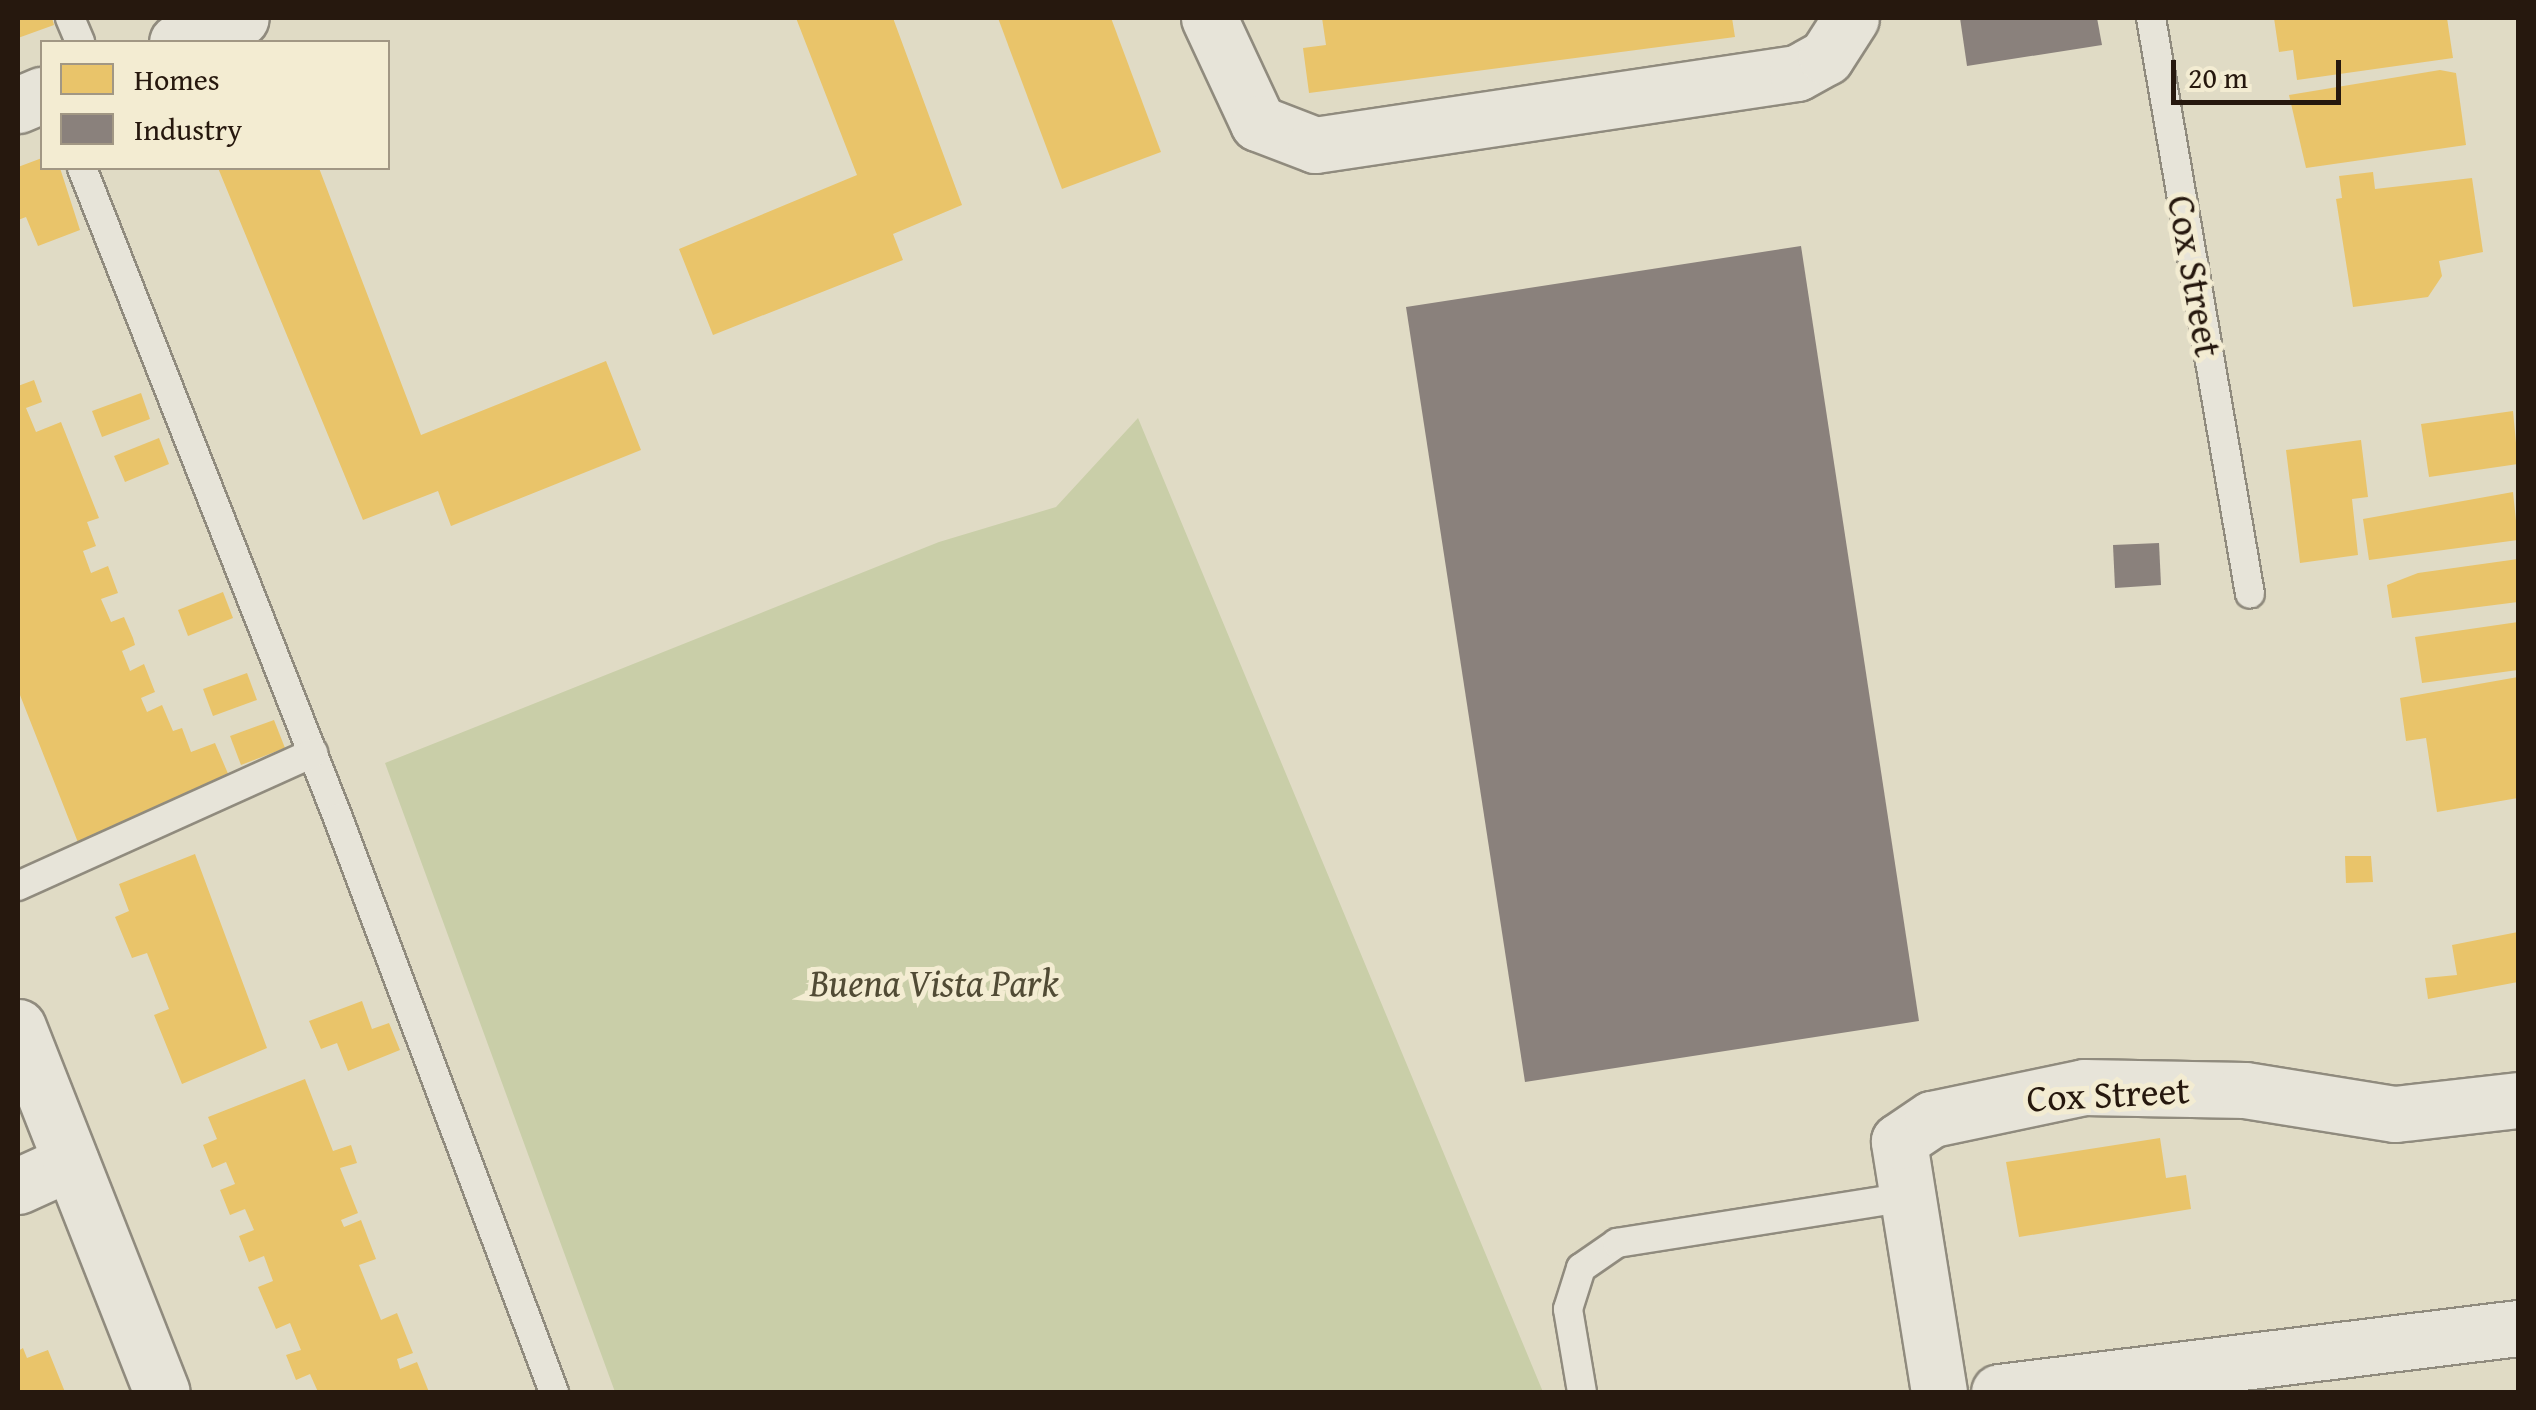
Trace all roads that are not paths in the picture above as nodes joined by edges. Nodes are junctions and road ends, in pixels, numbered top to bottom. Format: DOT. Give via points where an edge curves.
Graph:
graph roads {
  1 [pos="241,18"];
  2 [pos="1209,18"];
  3 [pos="1851,18"];
  4 [pos="2151,18"];
  5 [pos="182,40"];
  6 [pos="83,170"];
  7 [pos="2250,594"];
  8 [pos="313,753"];
  9 [pos="18,886"];
  10 [pos="18,1027"];
  11 [pos="2518,1100"];
  12 [pos="71,1162"];
  13 [pos="18,1186"];
  14 [pos="1908,1197"];
  15 [pos="2518,1328"];
  16 [pos="162,1392"];
  17 [pos="554,1392"];
  18 [pos="1582,1392"];
  19 [pos="1939,1392"];
  20 [pos="1999,1392"];
  1 -- 5 [label="street"];
  2 -- 3 [label="street" via="1258,123 1315,145 1797,74 1826,57"];
  4 -- 7 [label="lane, Cox Street"];
  6 -- 8 [label="lane"];
  8 -- 9 [label="lane"];
  8 -- 17 [label="lane"];
  10 -- 12 [label="street"];
  11 -- 14 [label="street, Cox Street" via="2395,1114 2245,1090 2048,1090 1932,1119 1899,1141"];
  12 -- 13 [label="street"];
  12 -- 16 [label="street"];
  14 -- 18 [label="lane" via="1616,1244 1581,1268 1568,1310"];
  14 -- 19 [label="street, Cox Street"];
  15 -- 20 [label="street"];
}
